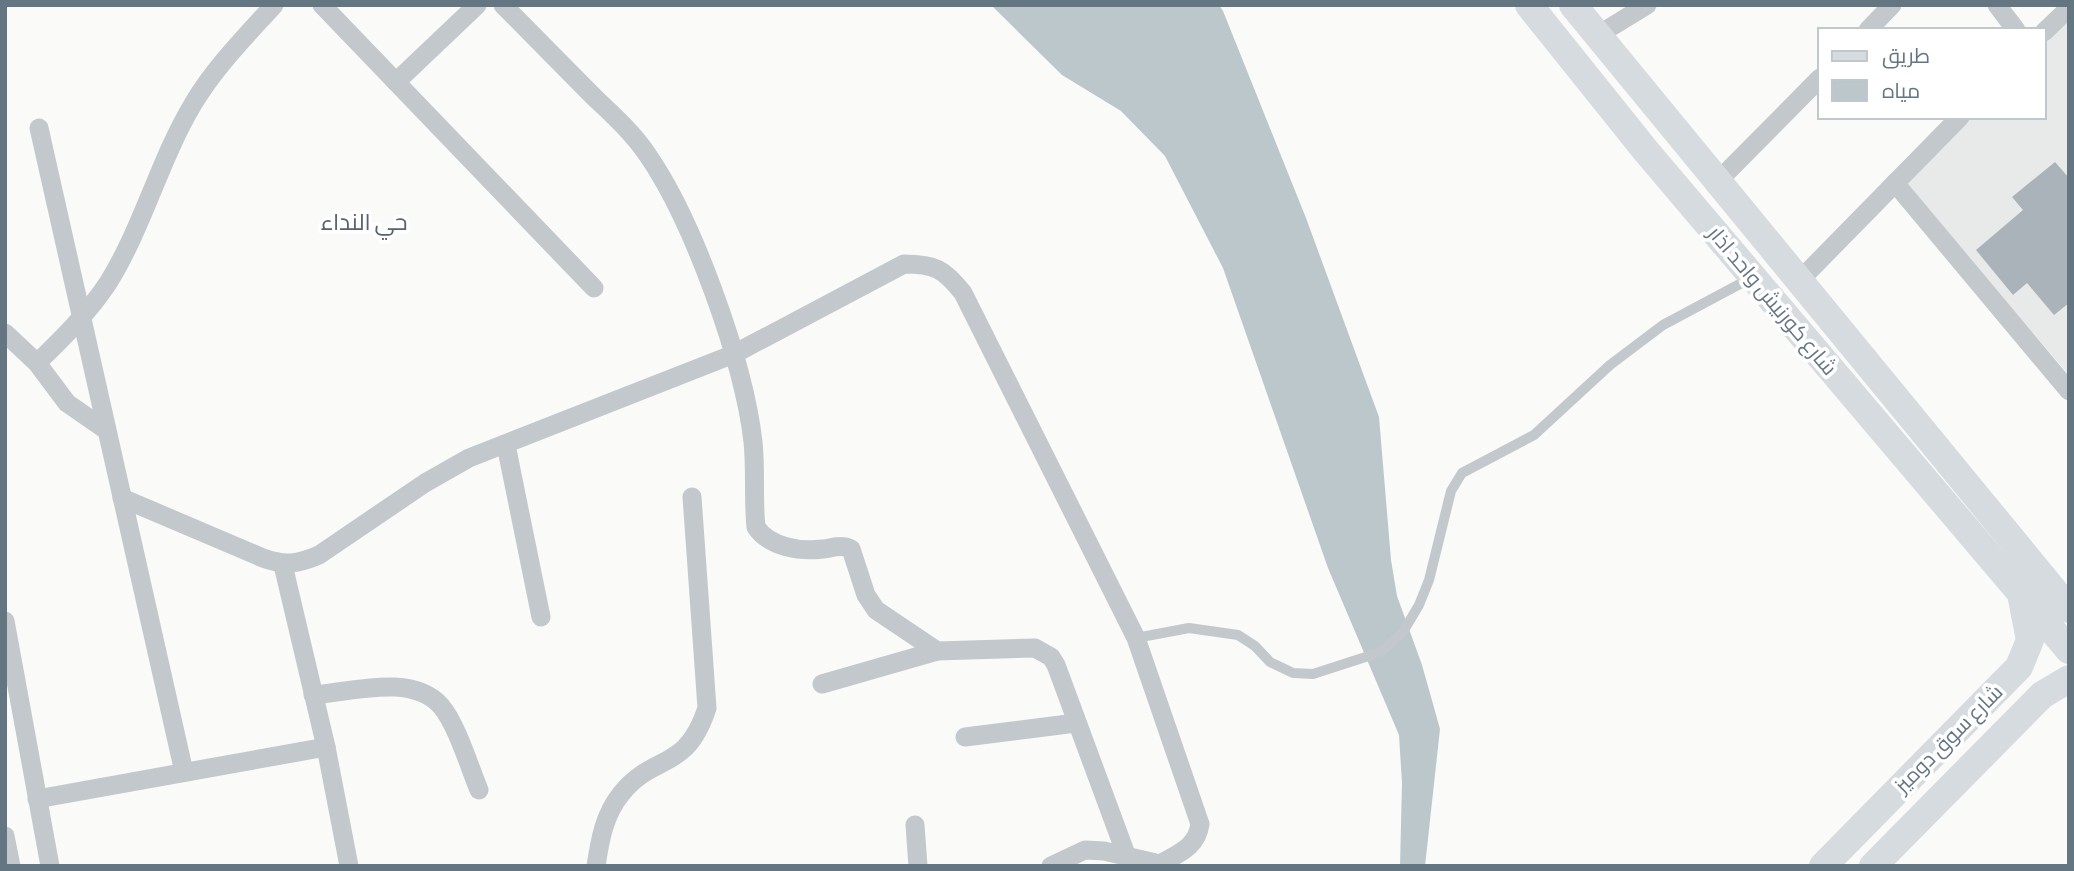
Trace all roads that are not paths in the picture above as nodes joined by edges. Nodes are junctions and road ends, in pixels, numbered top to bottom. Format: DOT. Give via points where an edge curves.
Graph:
graph roads {
  1 [pos="274,5"];
  2 [pos="322,5"];
  3 [pos="477,5"];
  4 [pos="503,5"];
  5 [pos="1529,5"];
  6 [pos="1573,5"];
  7 [pos="1647,5"];
  8 [pos="1892,5"];
  9 [pos="1997,5"];
  10 [pos="2069,8"];
  11 [pos="1870,28"];
  12 [pos="2014,28"];
  13 [pos="2046,30"];
  14 [pos="1598,35"];
  15 [pos="1818,80"];
  16 [pos="396,82"];
  17 [pos="1958,119"];
  18 [pos="39,128"];
  19 [pos="1673,129"];
  20 [pos="1646,151"];
  21 [pos="1718,181"];
  22 [pos="1895,183"];
  23 [pos="1753,278"];
  24 [pos="1800,280"];
  25 [pos="594,288"];
  26 [pos="81,319"];
  27 [pos="5,333"];
  28 [pos="734,354"];
  29 [pos="37,363"];
  30 [pos="2069,391"];
  31 [pos="106,429"];
  32 [pos="506,445"];
  33 [pos="692,497"];
  34 [pos="122,498"];
  35 [pos="283,565"];
  36 [pos="2039,571"];
  37 [pos="2069,591"];
  38 [pos="2019,593"];
  39 [pos="2069,609"];
  40 [pos="541,617"];
  41 [pos="5,621"];
  42 [pos="1136,638"];
  43 [pos="2069,650"];
  44 [pos="937,651"];
  45 [pos="2069,679"];
  46 [pos="822,684"];
  47 [pos="313,695"];
  48 [pos="1076,723"];
  49 [pos="964,737"];
  50 [pos="326,747"];
  51 [pos="184,772"];
  52 [pos="479,790"];
  53 [pos="37,799"];
  54 [pos="915,825"];
  55 [pos="5,836"];
  56 [pos="1127,857"];
  57 [pos="11,866"];
  58 [pos="50,866"];
  59 [pos="349,866"];
  60 [pos="596,866"];
  61 [pos="918,866"];
  62 [pos="1051,866"];
  63 [pos="1823,866"];
  64 [pos="1873,866"];
  1 -- 26 [label="street" via="222,60 193,104 131,239 108,283"];
  2 -- 16 [label="street"];
  3 -- 16 [label="street"];
  4 -- 28 [label="street" via="647,153 700,260"];
  5 -- 20 [label="main road, شارع كورنيش واحد اذار"];
  6 -- 14 [label="main road, شارع كورنيش واحد اذار"];
  7 -- 14 [label="street"];
  8 -- 11 [label="street"];
  9 -- 12 [label="street"];
  10 -- 13 [label="street"];
  14 -- 19 [label="main road, شارع كورنيش واحد اذار"];
  15 -- 21 [label="street"];
  16 -- 25 [label="street"];
  17 -- 22 [label="street"];
  18 -- 26 [label="street"];
  19 -- 20 [label="main road"];
  19 -- 21 [label="main road, شارع كورنيش واحد اذار"];
  20 -- 23 [label="main road, شارع كورنيش واحد اذار"];
  21 -- 24 [label="main road, شارع كورنيش واحد اذار"];
  22 -- 24 [label="street"];
  22 -- 30 [label="street"];
  23 -- 38 [label="main road, شارع كورنيش واحد اذار"];
  23 -- 42 [label="lane" via="1663,325 1610,365 1534,435 1462,473 1451,491 1429,580 1394,643 1360,660 1313,674 1293,673 1270,662 1238,635 1189,628"];
  24 -- 36 [label="main road, شارع كورنيش واحد اذار"];
  26 -- 29 [label="street"];
  26 -- 31 [label="street"];
  27 -- 29 [label="street"];
  28 -- 32 [label="street"];
  28 -- 42 [label="street" via="904,264 928,264 948,275 963,293"];
  28 -- 44 [label="street" via="753,444 756,527 770,541 798,549 850,549 876,610"];
  29 -- 31 [label="street" via="67,404"];
  31 -- 34 [label="street"];
  32 -- 35 [label="street" via="469,458 425,483 319,555"];
  32 -- 40 [label="street"];
  33 -- 60 [label="street" via="706,708 699,731 685,750 621,792 607,815"];
  34 -- 35 [label="street"];
  34 -- 51 [label="street"];
  35 -- 47 [label="street"];
  36 -- 37 [label="main road"];
  36 -- 39 [label="main road, شارع كورنيش واحد اذار"];
  38 -- 43 [label="main road, شارع كورنيش واحد اذار"];
  38 -- 63 [label="main road, شارع سوق دوميز" via="2029,627 2023,661"];
  41 -- 53 [label="street"];
  42 -- 56 [label="street" via="1199,835 1193,845 1160,864"];
  44 -- 46 [label="street"];
  44 -- 48 [label="street" via="1043,651 1056,665"];
  45 -- 64 [label="main road, شارع سوق دوميز" via="2042,695"];
  47 -- 50 [label="street"];
  47 -- 52 [label="street" via="407,687 427,694 442,708"];
  48 -- 49 [label="street"];
  48 -- 56 [label="street"];
  50 -- 51 [label="street"];
  50 -- 59 [label="street"];
  51 -- 53 [label="street"];
  53 -- 58 [label="street"];
  54 -- 61 [label="street"];
  55 -- 57 [label="street"];
  56 -- 62 [label="street" via="1085,850"];
}
